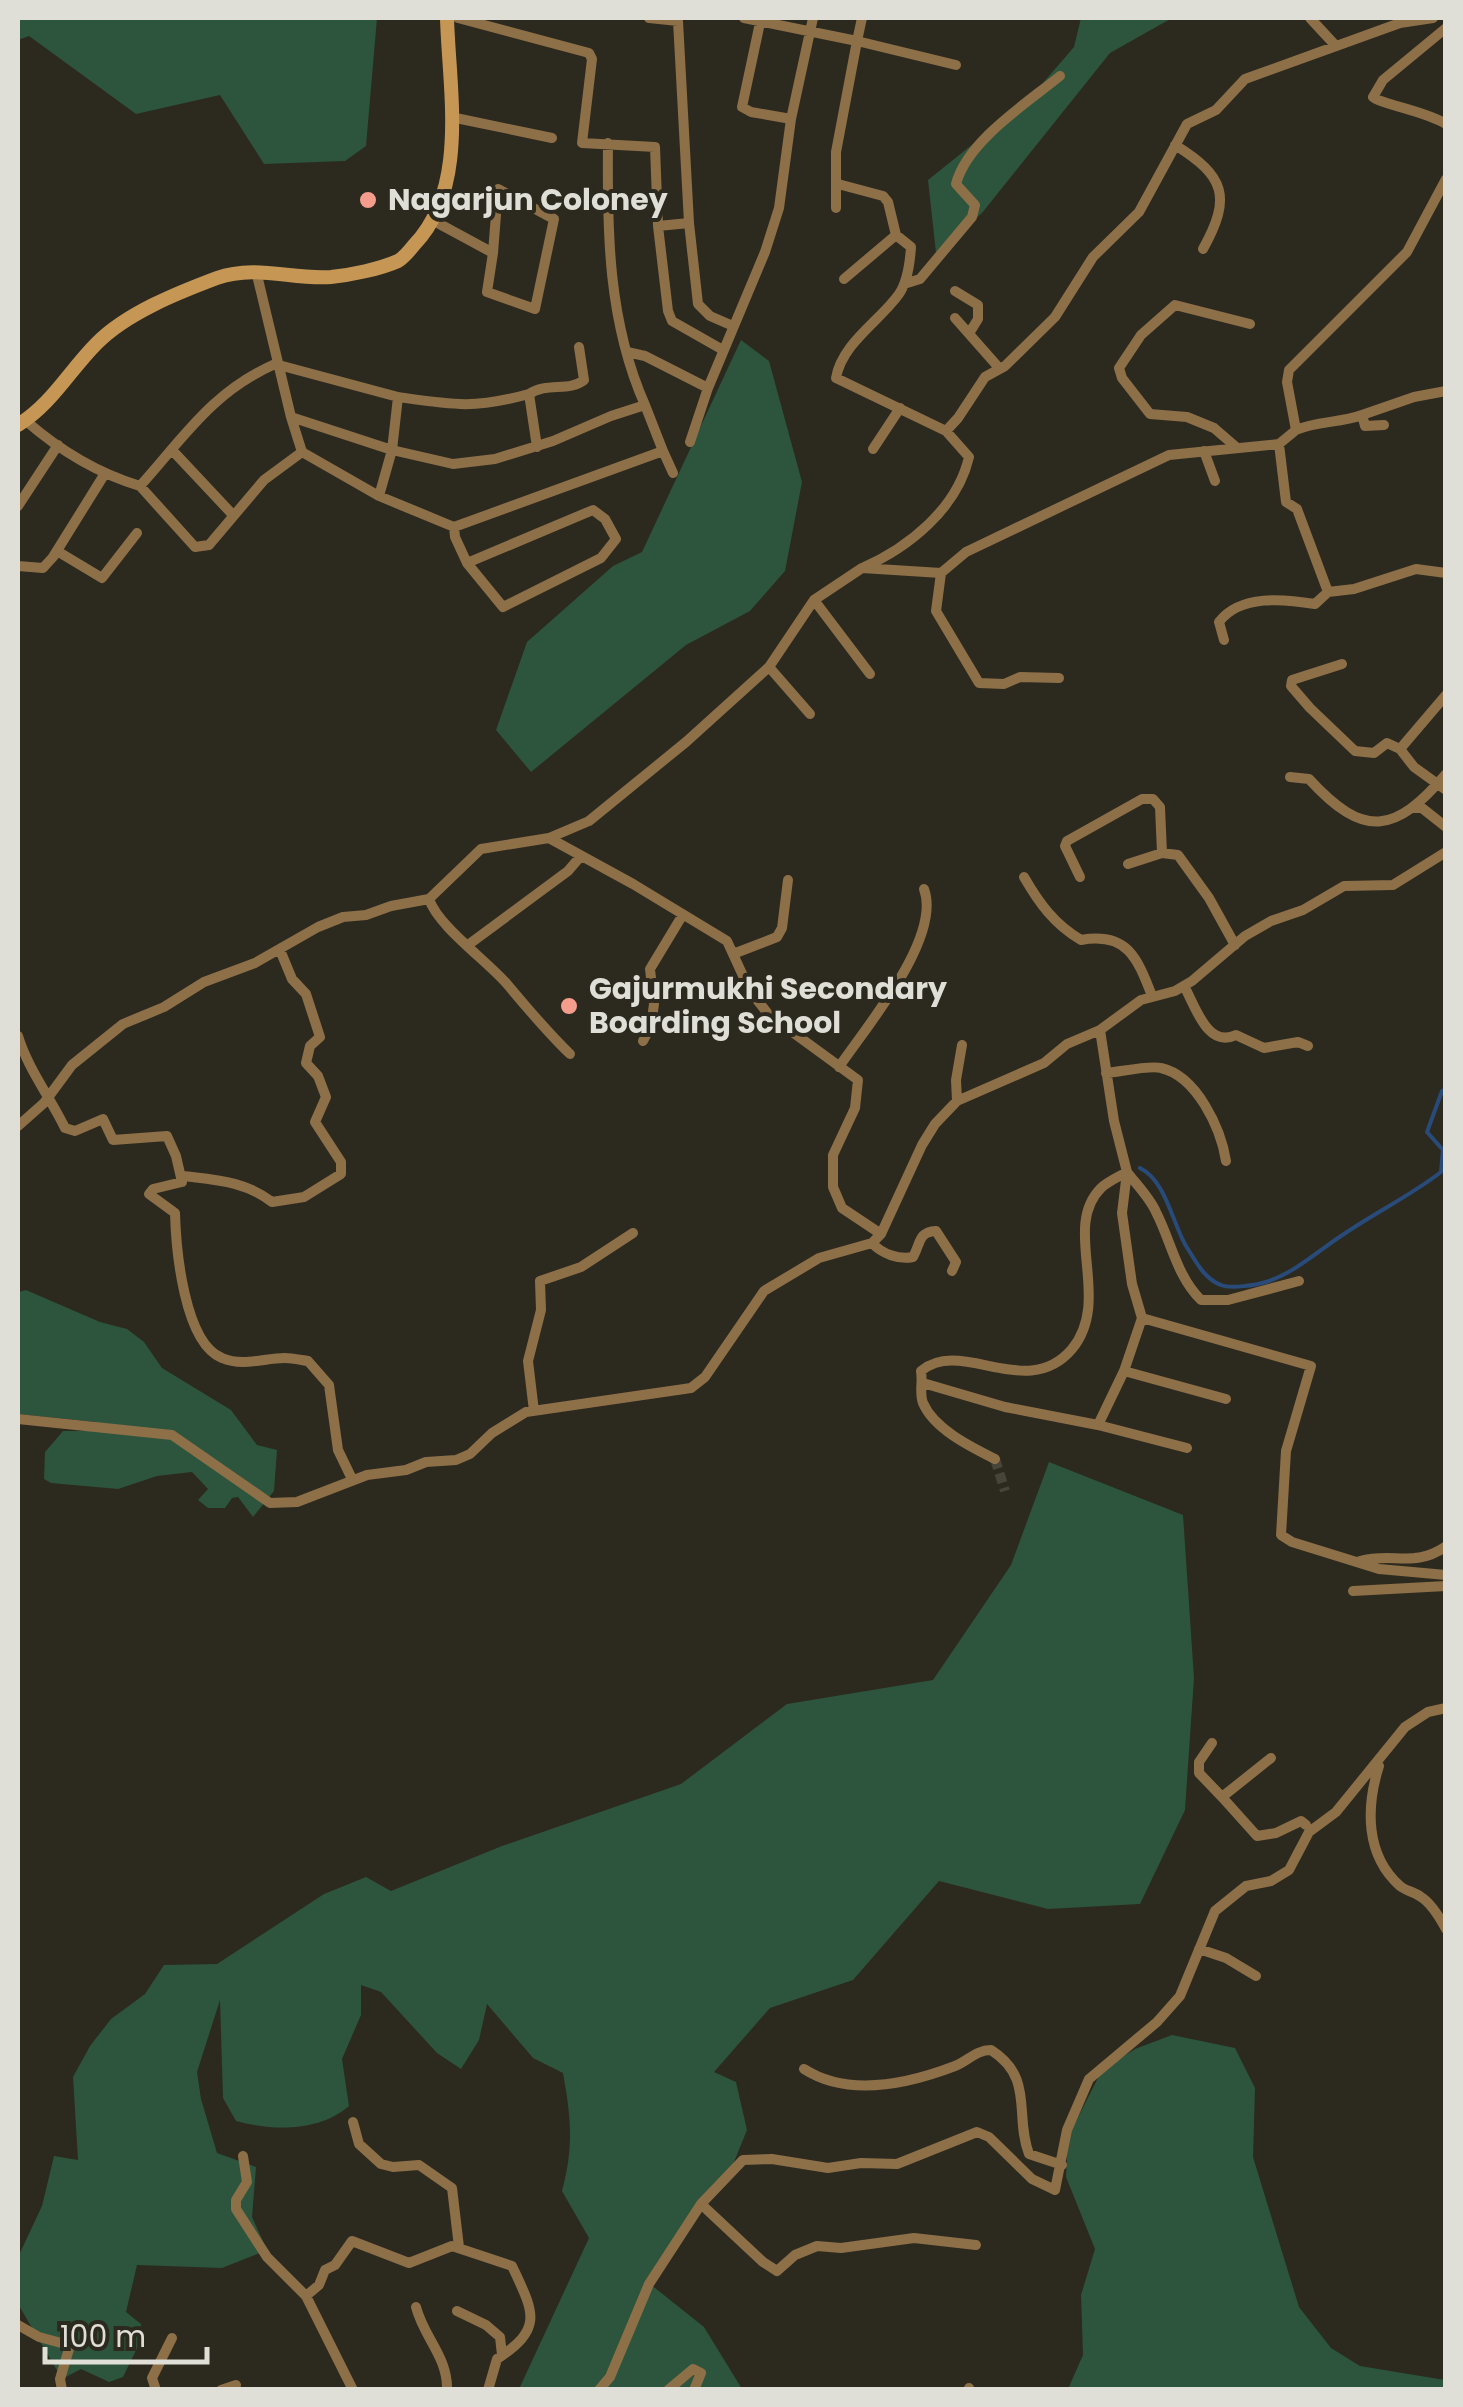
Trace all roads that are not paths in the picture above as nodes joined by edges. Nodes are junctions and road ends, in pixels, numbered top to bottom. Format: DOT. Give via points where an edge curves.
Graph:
graph roads {
  1 [pos="447,18"];
  2 [pos="458,18"];
  3 [pos="649,18"];
  4 [pos="744,18"];
  5 [pos="813,18"];
  6 [pos="862,18"];
  7 [pos="1310,18"];
  8 [pos="1434,18"];
  9 [pos="678,19"];
  10 [pos="761,20"];
  11 [pos="1446,28"];
  12 [pos="810,32"];
  13 [pos="858,41"];
  14 [pos="1335,45"];
  15 [pos="956,65"];
  16 [pos="1060,76"];
  17 [pos="451,117"];
  18 [pos="790,118"];
  19 [pos="1446,124"];
  20 [pos="552,138"];
  21 [pos="608,143"];
  22 [pos="1175,144"];
  23 [pos="1446,179"];
  24 [pos="838,184"];
  25 [pos="836,208"];
  26 [pos="434,222"];
  27 [pos="689,223"];
  28 [pos="658,226"];
  29 [pos="896,235"];
  30 [pos="1202,249"];
  31 [pos="493,254"];
  32 [pos="256,271"];
  33 [pos="844,280"];
  34 [pos="904,284"];
  35 [pos="955,290"];
  36 [pos="955,318"];
  37 [pos="1250,324"];
  38 [pos="733,326"];
  39 [pos="970,332"];
  40 [pos="579,347"];
  41 [pos="723,350"];
  42 [pos="627,352"];
  43 [pos="276,364"];
  44 [pos="1000,369"];
  45 [pos="708,388"];
  46 [pos="1446,391"];
  47 [pos="529,394"];
  48 [pos="398,397"];
  49 [pos="644,406"];
  50 [pos="900,408"];
  51 [pos="1362,415"];
  52 [pos="290,417"];
  53 [pos="21,422"];
  54 [pos="1384,425"];
  55 [pos="946,430"];
  56 [pos="1296,430"];
  57 [pos="690,442"];
  58 [pos="1279,444"];
  59 [pos="58,445"];
  60 [pos="537,447"];
  61 [pos="1236,447"];
  62 [pos="873,449"];
  63 [pos="172,450"];
  64 [pos="392,450"];
  65 [pos="663,451"];
  66 [pos="1204,451"];
  67 [pos="302,452"];
  68 [pos="673,473"];
  69 [pos="104,475"];
  70 [pos="1215,482"];
  71 [pos="140,486"];
  72 [pos="378,496"];
  73 [pos="18,506"];
  74 [pos="232,514"];
  75 [pos="454,527"];
  76 [pos="137,534"];
  77 [pos="57,551"];
  78 [pos="467,563"];
  79 [pos="18,566"];
  80 [pos="862,568"];
  81 [pos="941,572"];
  82 [pos="1446,573"];
  83 [pos="1328,592"];
  84 [pos="814,600"];
  85 [pos="1224,640"];
  86 [pos="1342,664"];
  87 [pos="769,667"];
  88 [pos="870,674"];
  89 [pos="1059,678"];
  90 [pos="1446,696"];
  91 [pos="810,714"];
  92 [pos="1400,749"];
  93 [pos="1290,777"];
  94 [pos="1443,783"];
  95 [pos="1413,808"];
  96 [pos="1446,828"];
  97 [pos="549,838"];
  98 [pos="1446,852"];
  99 [pos="1162,853"];
  100 [pos="580,857"];
  101 [pos="1128,864"];
  102 [pos="1024,876"];
  103 [pos="1080,877"];
  104 [pos="788,880"];
  105 [pos="924,889"];
  106 [pos="429,899"];
  107 [pos="682,916"];
  108 [pos="468,945"];
  109 [pos="1235,945"];
  110 [pos="280,950"];
  111 [pos="732,954"];
  112 [pos="1184,986"];
  113 [pos="1152,996"];
  114 [pos="1100,1030"];
  115 [pos="18,1036"];
  116 [pos="643,1041"];
  117 [pos="962,1045"];
  118 [pos="1308,1046"];
  119 [pos="570,1054"];
  120 [pos="839,1066"];
  121 [pos="1106,1073"];
  122 [pos="50,1096"];
  123 [pos="957,1102"];
  124 [pos="18,1126"];
  125 [pos="1226,1160"];
  126 [pos="1126,1172"];
  127 [pos="183,1176"];
  128 [pos="632,1234"];
  129 [pos="876,1239"];
  130 [pos="952,1271"];
  131 [pos="1299,1281"];
  132 [pos="1142,1318"];
  133 [pos="1124,1371"];
  134 [pos="923,1383"];
  135 [pos="1226,1399"];
  136 [pos="534,1411"];
  137 [pos="18,1418"];
  138 [pos="1098,1425"];
  139 [pos="1187,1448"];
  140 [pos="995,1459"];
  141 [pos="352,1480"];
  142 [pos="1445,1547"];
  143 [pos="1358,1562"];
  144 [pos="1446,1575"];
  145 [pos="1446,1586"];
  146 [pos="1353,1591"];
  147 [pos="1446,1708"];
  148 [pos="1212,1742"];
  149 [pos="1383,1751"];
  150 [pos="1271,1758"];
  151 [pos="1222,1798"];
  152 [pos="1306,1825"];
  153 [pos="1446,1929"];
  154 [pos="1199,1949"];
  155 [pos="1256,1976"];
  156 [pos="804,2068"];
  157 [pos="353,2122"];
  158 [pos="243,2156"];
  159 [pos="1062,2165"];
  160 [pos="701,2204"];
  161 [pos="976,2246"];
  162 [pos="459,2247"];
  163 [pos="306,2296"];
  164 [pos="416,2308"];
  165 [pos="457,2312"];
  166 [pos="18,2325"];
  167 [pos="172,2338"];
  168 [pos="502,2355"];
  169 [pos="236,2385"];
  170 [pos="62,2390"];
  171 [pos="156,2390"];
  172 [pos="221,2390"];
  173 [pos="353,2390"];
  174 [pos="447,2390"];
  175 [pos="488,2390"];
  176 [pos="599,2390"];
  177 [pos="668,2390"];
  178 [pos="694,2390"];
  1 -- 17 [label="main road"];
  2 -- 21 [label="street" via="588,53 582,143"];
  3 -- 9 [label="street"];
  4 -- 10 [label="street"];
  5 -- 12 [label="street"];
  6 -- 13 [label="street"];
  7 -- 14 [label="street"];
  8 -- 14 [label="street"];
  9 -- 27 [label="street"];
  10 -- 12 [label="street"];
  10 -- 18 [label="street" via="742,107"];
  11 -- 19 [label="street" via="1383,80 1373,97"];
  12 -- 13 [label="street"];
  12 -- 18 [label="street"];
  13 -- 15 [label="street"];
  13 -- 24 [label="street" via="836,152"];
  14 -- 22 [label="street" via="1246,79 1216,110 1187,124"];
  16 -- 34 [label="street" via="990,133 970,159 956,184 975,205 972,217 920,280"];
  17 -- 20 [label="street"];
  17 -- 26 [label="main road" via="452,149"];
  18 -- 38 [label="street" via="779,208"];
  21 -- 28 [label="street" via="655,147"];
  21 -- 42 [label="street" via="608,239"];
  22 -- 30 [label="street" via="1200,160 1218,189 1220,219"];
  22 -- 44 [label="street" via="1139,212 1093,257 1054,317"];
  23 -- 56 [label="street" via="1408,252 1288,370"];
  24 -- 25 [label="street"];
  24 -- 29 [label="street" via="883,196"];
  26 -- 31 [label="street"];
  26 -- 32 [label="main road" via="399,260 330,277"];
  27 -- 28 [label="street"];
  27 -- 38 [label="street" via="698,304"];
  28 -- 41 [label="street" via="672,321"];
  29 -- 33 [label="street"];
  29 -- 34 [label="street" via="912,247"];
  31 -- 31 [label="street" via="487,292 534,308 554,218 498,188"];
  32 -- 43 [label="street"];
  32 -- 53 [label="main road" via="219,278 140,313 97,343 43,408"];
  34 -- 50 [label="street" via="862,332 836,378"];
  35 -- 39 [label="street" via="978,305"];
  36 -- 39 [label="street"];
  37 -- 61 [label="street" via="1174,305 1141,335 1119,368 1150,414 1187,416"];
  38 -- 41 [label="street"];
  39 -- 44 [label="street"];
  40 -- 47 [label="street" via="584,380"];
  41 -- 45 [label="street"];
  42 -- 45 [label="street"];
  42 -- 49 [label="street"];
  43 -- 48 [label="street"];
  43 -- 52 [label="street"];
  43 -- 63 [label="street" via="203,410"];
  44 -- 55 [label="street" via="985,377"];
  45 -- 57 [label="street"];
  46 -- 51 [label="street"];
  47 -- 48 [label="street" via="465,407"];
  47 -- 60 [label="street"];
  48 -- 64 [label="street"];
  49 -- 60 [label="street"];
  49 -- 65 [label="street"];
  50 -- 55 [label="street"];
  50 -- 62 [label="street"];
  51 -- 54 [label="street" via="1365,426"];
  51 -- 56 [label="street"];
  52 -- 64 [label="street"];
  52 -- 67 [label="street"];
  53 -- 59 [label="street"];
  55 -- 80 [label="street" via="970,457 961,481 925,528"];
  56 -- 58 [label="street"];
  58 -- 61 [label="street"];
  58 -- 83 [label="street" via="1286,502 1297,510"];
  59 -- 69 [label="street"];
  59 -- 73 [label="street"];
  60 -- 64 [label="street" via="453,464"];
  61 -- 66 [label="street"];
  63 -- 71 [label="street"];
  63 -- 74 [label="street"];
  64 -- 72 [label="street"];
  65 -- 68 [label="street"];
  65 -- 75 [label="street"];
  66 -- 70 [label="street"];
  66 -- 81 [label="street" via="1169,456 966,552"];
  67 -- 72 [label="street"];
  67 -- 74 [label="street"];
  69 -- 71 [label="street"];
  69 -- 77 [label="street"];
  71 -- 74 [label="street" via="195,547 209,545"];
  72 -- 75 [label="street"];
  75 -- 78 [label="street"];
  76 -- 77 [label="street" via="102,578"];
  77 -- 79 [label="street" via="43,568"];
  78 -- 78 [label="street" via="593,510 616,539 601,558 503,607"];
  80 -- 81 [label="street"];
  80 -- 84 [label="street"];
  81 -- 89 [label="street" via="936,611 978,683"];
  82 -- 83 [label="street" via="1416,569"];
  83 -- 85 [label="street" via="1316,604 1276,598 1230,612 1219,622"];
  84 -- 87 [label="street"];
  84 -- 88 [label="street"];
  86 -- 92 [label="street" via="1292,680 1291,686 1355,751 1374,753 1387,743"];
  87 -- 91 [label="street"];
  87 -- 97 [label="street" via="620,798"];
  90 -- 92 [label="street"];
  92 -- 94 [label="street" via="1414,767"];
  93 -- 95 [label="street" via="1309,779 1350,815 1389,822"];
  94 -- 95 [label="street"];
  95 -- 96 [label="street"];
  97 -- 100 [label="street"];
  97 -- 106 [label="street" via="481,849"];
  98 -- 109 [label="street" via="1393,885 1344,886"];
  99 -- 101 [label="street"];
  99 -- 103 [label="street" via="1160,807 1142,799 1067,841"];
  99 -- 109 [label="street" via="1183,861"];
  100 -- 107 [label="street"];
  100 -- 108 [label="street"];
  102 -- 113 [label="street" via="1066,931 1080,940 1104,936 1127,948"];
  104 -- 111 [label="street" via="777,937"];
  105 -- 120 [label="street" via="922,938"];
  106 -- 108 [label="street"];
  106 -- 110 [label="street" via="343,917"];
  107 -- 111 [label="street" via="726,941"];
  107 -- 116 [label="street" via="650,970 654,1004"];
  108 -- 119 [label="street"];
  109 -- 112 [label="street"];
  110 -- 122 [label="street" via="116,1029 64,1073"];
  110 -- 127 [label="street" via="306,994 320,1037 306,1064 326,1098 314,1122 341,1174 304,1197 272,1202 254,1188"];
  111 -- 120 [label="street" via="769,1015"];
  112 -- 113 [label="street"];
  112 -- 118 [label="street" via="1217,1037 1236,1035 1264,1048"];
  113 -- 114 [label="street"];
  114 -- 121 [label="street"];
  114 -- 123 [label="street" via="1067,1044 1044,1064"];
  115 -- 122 [label="street"];
  117 -- 123 [label="street"];
  120 -- 129 [label="street" via="858,1080 855,1108 833,1156 833,1187 842,1208"];
  121 -- 125 [label="street" via="1160,1067 1177,1077 1207,1107 1222,1134"];
  121 -- 126 [label="street"];
  122 -- 124 [label="street"];
  122 -- 127 [label="street" via="70,1130 103,1119 112,1140 165,1134"];
  123 -- 129 [label="street" via="922,1145"];
  126 -- 131 [label="street" via="1155,1209 1201,1300 1228,1300"];
  126 -- 132 [label="street" via="1122,1213"];
  126 -- 134 [label="street" via="1090,1202 1091,1301 1071,1350 1034,1371 932,1362 922,1370"];
  127 -- 141 [label="street" via="149,1194 175,1213 178,1264 200,1338 223,1359 308,1362 329,1385 338,1450"];
  128 -- 136 [label="street" via="581,1267 540,1281 541,1310 528,1361"];
  129 -- 130 [label="street" via="878,1250 904,1259 913,1256 920,1237 936,1231 956,1262"];
  129 -- 136 [label="street" via="819,1258 764,1290 691,1388"];
  132 -- 133 [label="street"];
  132 -- 143 [label="street" via="1312,1368 1286,1452 1281,1535"];
  133 -- 135 [label="street"];
  133 -- 138 [label="street"];
  134 -- 138 [label="street"];
  134 -- 140 [label="street" via="929,1413"];
  136 -- 141 [label="street" via="456,1460"];
  137 -- 141 [label="street" via="172,1435 270,1502 297,1502"];
  138 -- 139 [label="street"];
  142 -- 143 [label="street" via="1428,1558"];
  143 -- 144 [label="street"];
  145 -- 146 [label="street"];
  147 -- 149 [label="street" via="1404,1728"];
  148 -- 151 [label="street" via="1200,1773"];
  149 -- 153 [label="street" via="1369,1828 1387,1872 1423,1898"];
  149 -- 154 [label="street" via="1336,1812 1310,1832 1290,1870 1224,1902"];
  150 -- 151 [label="street"];
  151 -- 152 [label="street" via="1257,1836"];
  154 -- 155 [label="street"];
  154 -- 159 [label="street" via="1180,1996 1089,2080 1067,2130"];
  156 -- 159 [label="street" via="830,2083 888,2084 916,2080 990,2050 1020,2086 1029,2154"];
  157 -- 162 [label="street" via="359,2144 381,2164 419,2165 452,2188"];
  158 -- 163 [label="street" via="247,2182 236,2209 267,2257"];
  159 -- 160 [label="street" via="1055,2190 1032,2179 978,2132 896,2164 828,2168 743,2160"];
  160 -- 161 [label="street" via="777,2270 817,2246 914,2238"];
  160 -- 176 [label="street" via="649,2284"];
  162 -- 163 [label="street" via="408,2264 352,2240"];
  162 -- 168 [label="street" via="507,2262 524,2290 528,2332"];
  163 -- 173 [label="street"];
  164 -- 174 [label="street" via="443,2358"];
  165 -- 168 [label="street" via="500,2337"];
  166 -- 170 [label="street" via="69,2349"];
  167 -- 171 [label="street" via="152,2378"];
  168 -- 175 [label="street"];
  169 -- 172 [label="street"];
  177 -- 178 [label="street" via="693,2369 701,2373"];
}
